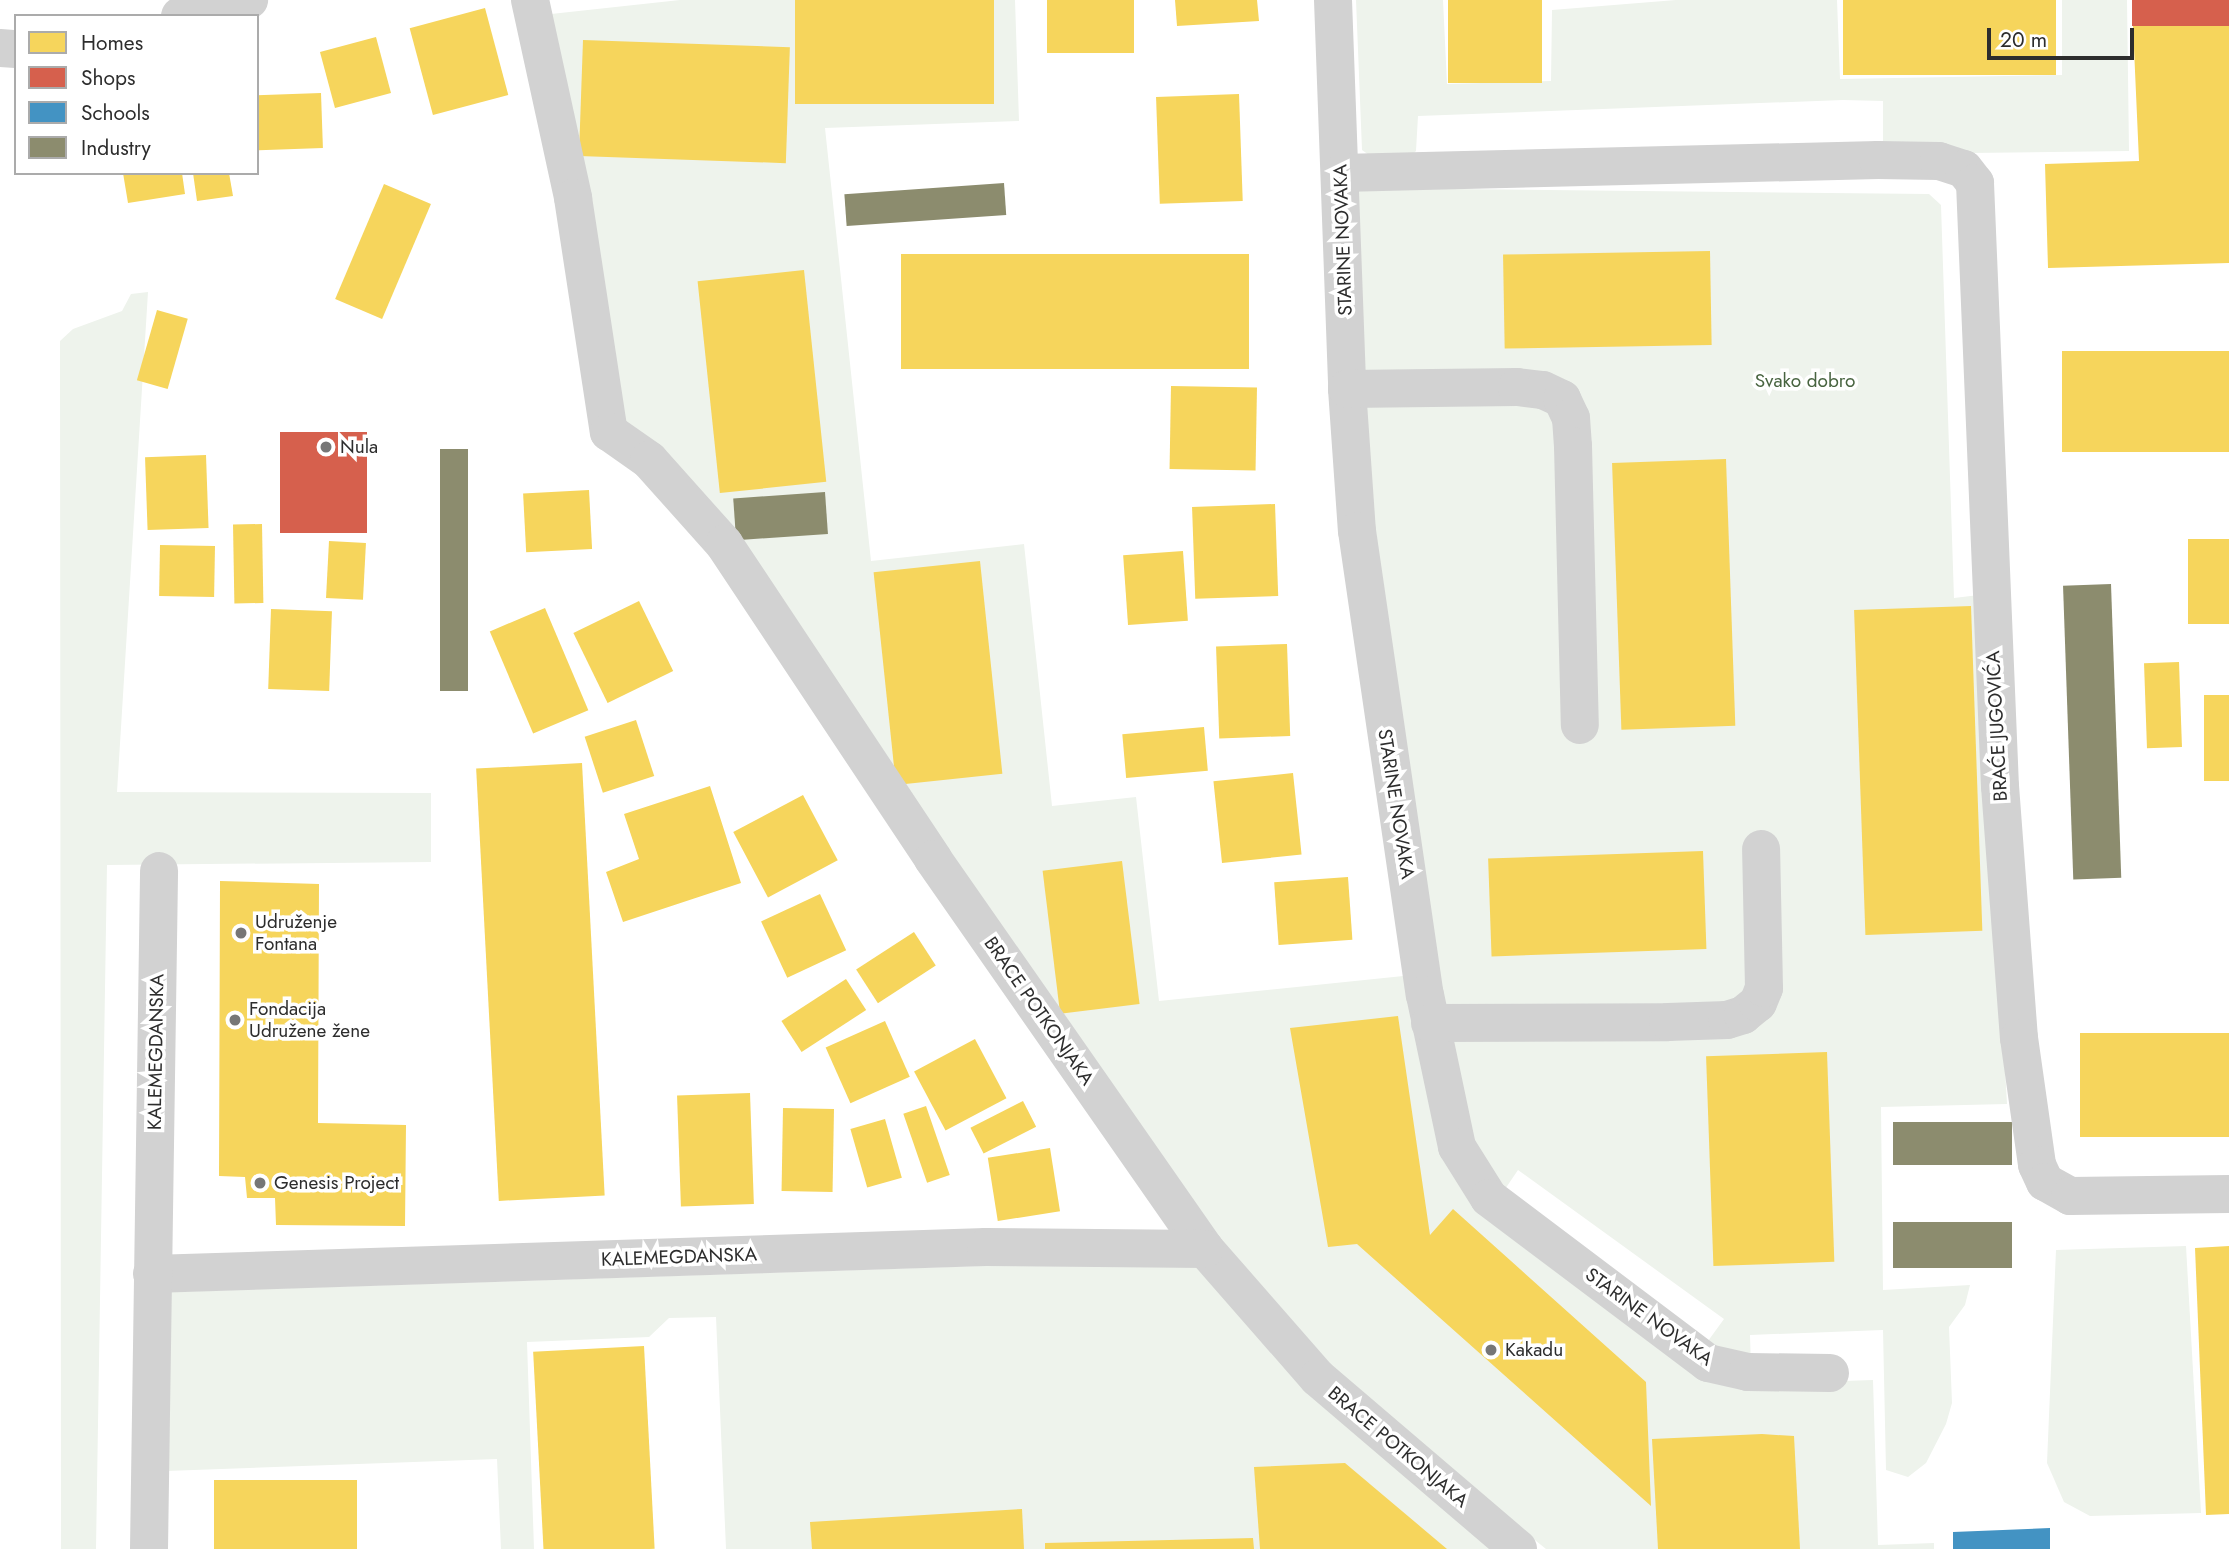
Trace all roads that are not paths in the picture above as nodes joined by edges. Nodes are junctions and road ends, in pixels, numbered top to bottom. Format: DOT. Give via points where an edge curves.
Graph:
graph roads {
  1 [pos="249,0"];
  2 [pos="530,0"];
  3 [pos="1333,0"];
  4 [pos="189,14"];
  5 [pos="1341,173"];
  6 [pos="1347,389"];
  7 [pos="1580,725"];
  8 [pos="1761,849"];
  9 [pos="159,871"];
  10 [pos="1430,1023"];
  11 [pos="2229,1194"];
  12 [pos="1205,1250"];
  13 [pos="152,1274"];
  14 [pos="1830,1373"];
  15 [pos="149,1549"];
  16 [pos="1518,1549"];
  1 -- 4 [label="street"];
  2 -- 12 [label="street, BRACE POTKONJAKA" via="573,198 609,432 649,460 724,544 933,859"];
  3 -- 5 [label="street, STARINE NOVAKA"];
  5 -- 6 [label="street, STARINE NOVAKA"];
  5 -- 11 [label="street, BRAĆE JUGOVIĆA" via="1878,160 1955,164 1975,183 2000,786 2019,1038 2037,1165 2045,1182 2070,1196"];
  6 -- 7 [label="street" via="1517,387 1543,390 1562,399 1571,418 1573,446"];
  6 -- 10 [label="street, STARINE NOVAKA" via="1366,603"];
  8 -- 10 [label="street" via="1765,988 1758,1003 1743,1015 1668,1022"];
  9 -- 13 [label="street, KALEMEGDANSKA"];
  10 -- 14 [label="street, STARINE NOVAKA" via="1457,1147 1489,1198 1708,1363 1748,1372"];
  12 -- 13 [label="street, KALEMEGDANSKA" via="986,1247"];
  12 -- 16 [label="street, BRACE POTKONJAKA" via="1318,1378"];
  13 -- 15 [label="street, KALEMEGDANSKA"];
}
